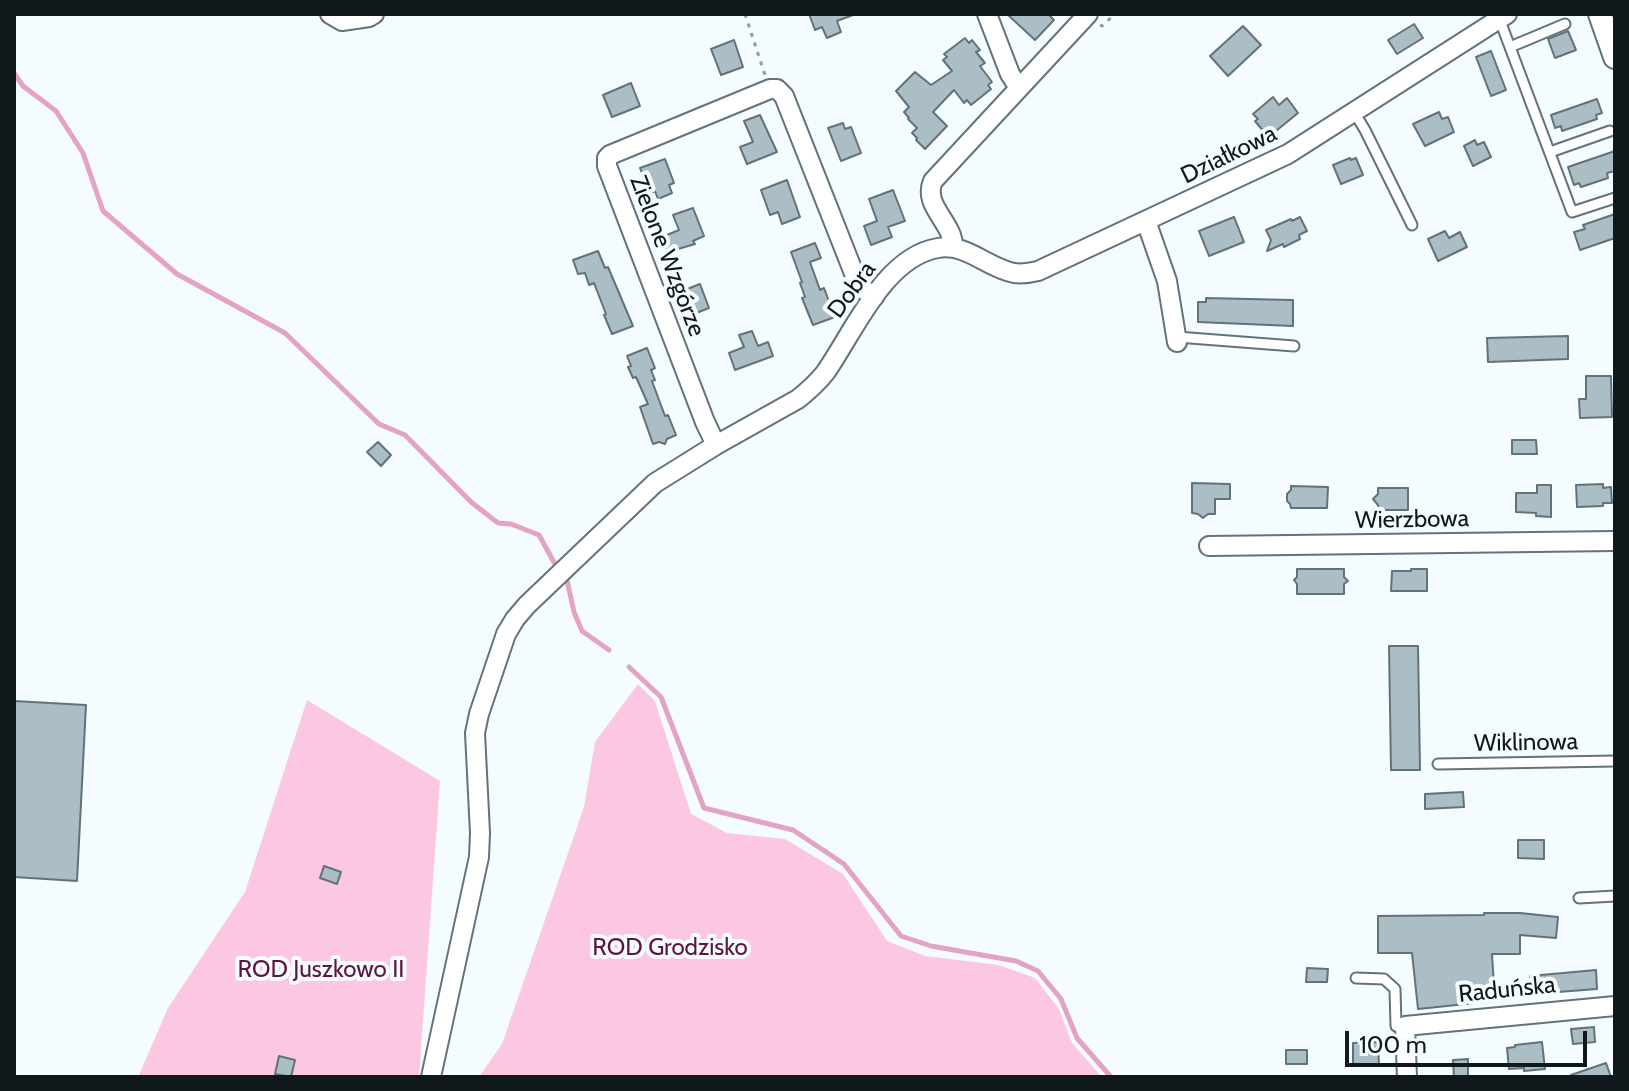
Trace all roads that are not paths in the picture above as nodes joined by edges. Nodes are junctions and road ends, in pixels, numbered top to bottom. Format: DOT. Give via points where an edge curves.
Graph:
graph roads {
  1 [pos="330,14"];
  2 [pos="374,14"];
  3 [pos="987,14"];
  4 [pos="1088,14"];
  5 [pos="1600,14"];
  6 [pos="1503,16"];
  7 [pos="1565,24"];
  8 [pos="1510,47"];
  9 [pos="1615,57"];
  10 [pos="1019,88"];
  11 [pos="1354,112"];
  12 [pos="1610,131"];
  13 [pos="1550,152"];
  14 [pos="1615,198"];
  15 [pos="1146,221"];
  16 [pos="1412,225"];
  17 [pos="953,247"];
  18 [pos="874,297"];
  19 [pos="1177,339"];
  20 [pos="1294,346"];
  21 [pos="716,445"];
  22 [pos="1615,541"];
  23 [pos="1209,546"];
  24 [pos="1615,761"];
  25 [pos="1438,764"];
  26 [pos="1615,896"];
  27 [pos="1579,898"];
  28 [pos="1356,978"];
  29 [pos="1615,1006"];
  30 [pos="1405,1026"];
  31 [pos="431,1077"];
  32 [pos="1407,1077"];
  1 -- 2 [label="street" via="342,21"];
  3 -- 10 [label="street"];
  4 -- 10 [label="street"];
  5 -- 9 [label="street"];
  6 -- 8 [label="lane"];
  6 -- 11 [label="street, Działkowa"];
  7 -- 8 [label="lane"];
  8 -- 13 [label="lane"];
  10 -- 17 [label="street" via="930,188"];
  11 -- 15 [label="street, Działkowa" via="1288,154"];
  11 -- 16 [label="lane"];
  12 -- 13 [label="lane"];
  13 -- 14 [label="lane" via="1572,212"];
  15 -- 17 [label="street, Działkowa" via="1028,273 1001,269"];
  15 -- 19 [label="street" via="1167,281"];
  17 -- 18 [label="street, Dobra" via="910,258"];
  18 -- 21 [label="street, Dobra" via="808,390"];
  18 -- 21 [label="street, Zielone Wzgórze" via="857,281 777,89 607,158"];
  19 -- 20 [label="lane"];
  21 -- 31 [label="street, Dobra" via="655,483 527,605 506,634 475,733 479,857"];
  22 -- 23 [label="street, Wierzbowa"];
  24 -- 25 [label="lane, Wiklinowa"];
  26 -- 27 [label="lane"];
  28 -- 30 [label="lane" via="1384,979 1395,989 1396,1026"];
  29 -- 30 [label="street, Raduńska"];
  30 -- 32 [label="street"];
}
